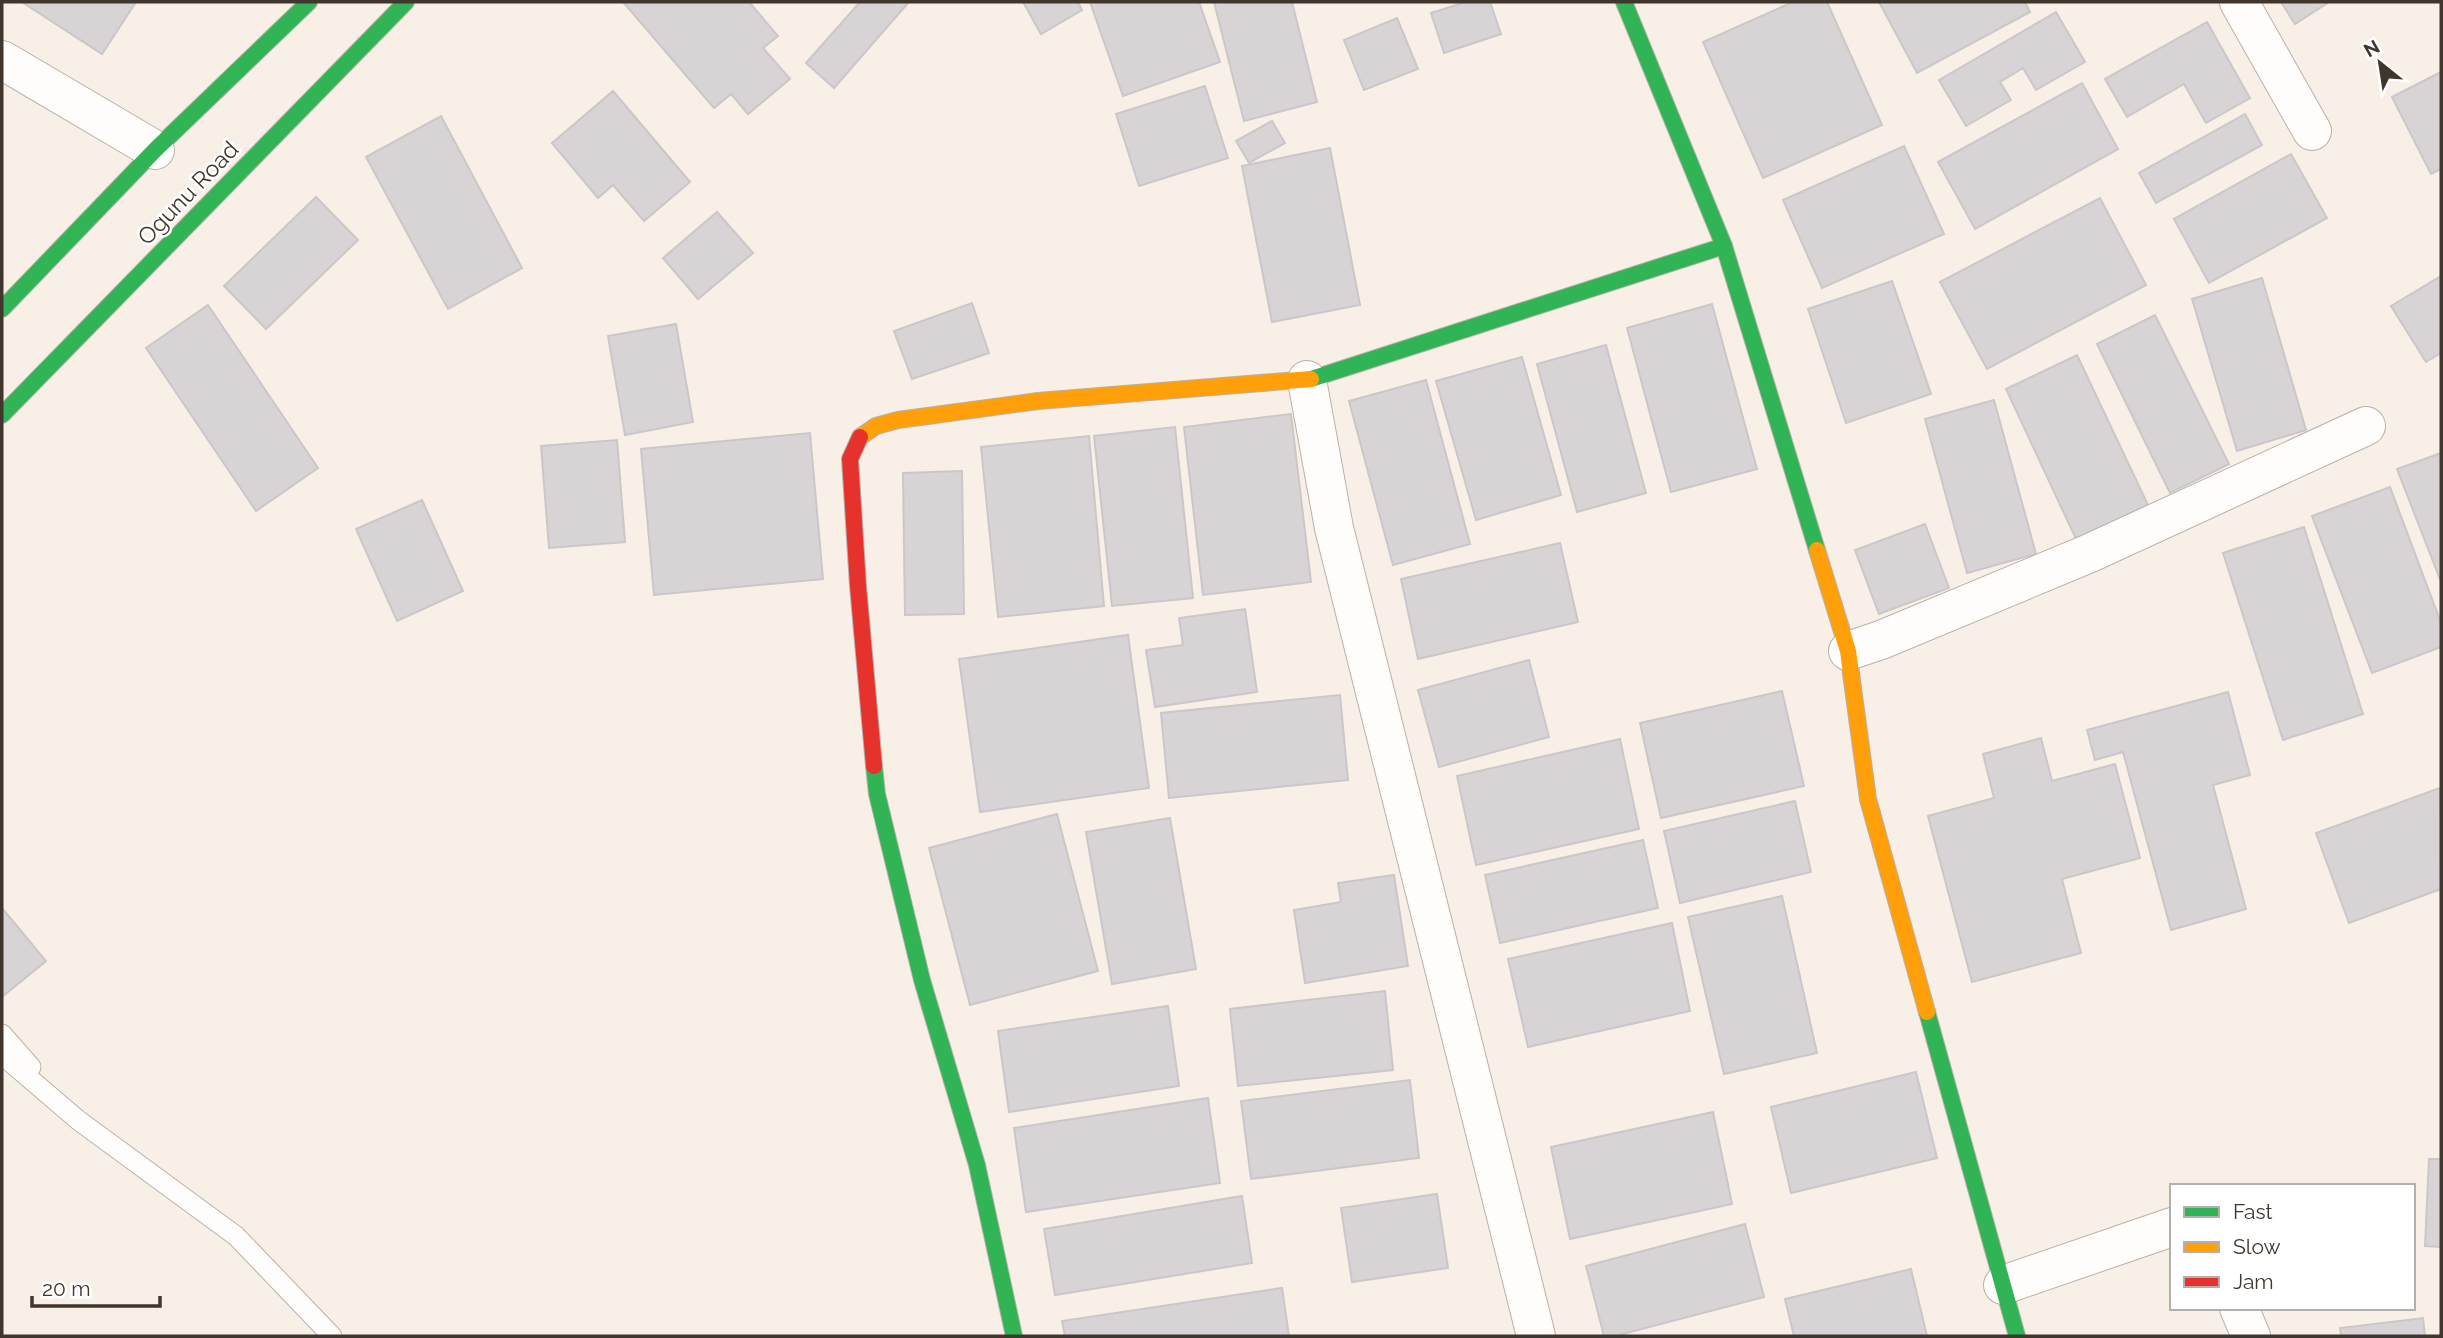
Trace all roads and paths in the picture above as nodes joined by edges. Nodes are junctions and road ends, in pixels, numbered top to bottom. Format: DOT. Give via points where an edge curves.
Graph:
graph roads {
  1 [pos="309,2"];
  2 [pos="406,2"];
  3 [pos="1624,2"];
  4 [pos="2239,2"];
  5 [pos="2,60"];
  6 [pos="2312,131"];
  7 [pos="155,150"];
  8 [pos="1724,246"];
  9 [pos="2,309"];
  10 [pos="1307,380"];
  11 [pos="2,415"];
  12 [pos="2366,426"];
  13 [pos="1848,651"];
  14 [pos="2,1034"];
  15 [pos="2,1055"];
  16 [pos="78,1120"];
  17 [pos="2170,1228"];
  18 [pos="2003,1285"];
  19 [pos="2240,1310"];
  20 [pos="332,1336"];
  21 [pos="1014,1336"];
  22 [pos="1536,1336"];
  23 [pos="2017,1336"];
  24 [pos="2251,1336"];
  1 -- 7 [label="street"];
  2 -- 11 [label="street, Ogunu Road"];
  3 -- 8 [label="street"];
  4 -- 6 [label="street"];
  5 -- 7 [label="street"];
  7 -- 9 [label="street"];
  8 -- 10 [label="street"];
  8 -- 13 [label="street"];
  10 -- 21 [label="street" via="1038,401 898,420 861,435 850,459 877,793 922,980 977,1165"];
  10 -- 22 [label="street" via="1334,528"];
  12 -- 13 [label="street" via="2090,553"];
  13 -- 18 [label="street" via="1868,800"];
  14 -- 16 [label="lane"];
  15 -- 16 [label="lane"];
  16 -- 20 [label="lane" via="236,1236"];
  17 -- 18 [label="street"];
  18 -- 23 [label="street"];
  19 -- 24 [label="street"];
}
